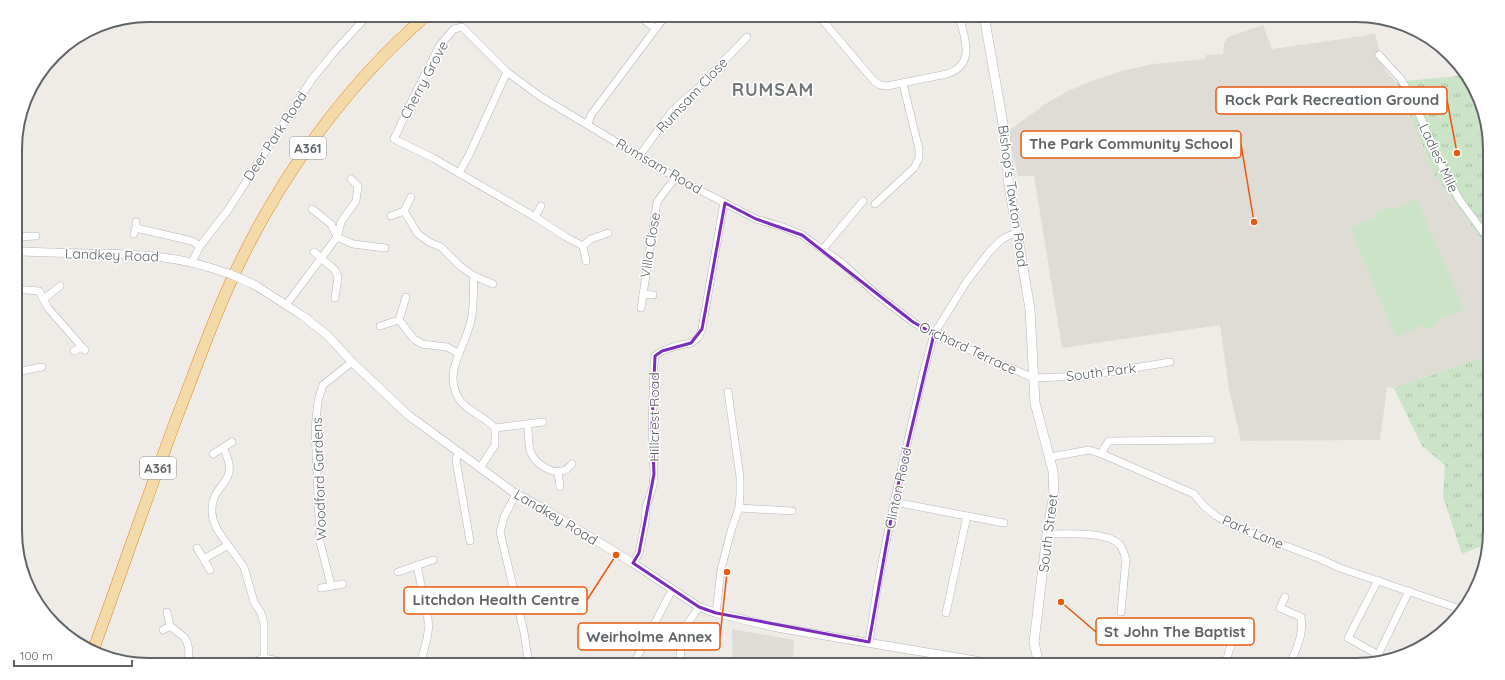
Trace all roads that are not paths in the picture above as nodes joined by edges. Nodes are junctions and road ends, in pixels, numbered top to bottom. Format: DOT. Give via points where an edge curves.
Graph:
graph roads {
  1 [pos="362,22"];
  2 [pos="420,22"];
  3 [pos="646,22"];
  4 [pos="661,22"];
  5 [pos="824,22"];
  6 [pos="961,22"];
  7 [pos="985,22"];
  8 [pos="462,27"];
  9 [pos="656,29"];
  10 [pos="747,37"];
  11 [pos="1379,55"];
  12 [pos="507,72"];
  13 [pos="903,84"];
  14 [pos="588,124"];
  15 [pos="640,156"];
  16 [pos="459,173"];
  17 [pos="676,178"];
  18 [pos="351,179"];
  19 [pos="411,197"];
  20 [pos="863,201"];
  21 [pos="725,203"];
  22 [pos="875,204"];
  23 [pos="540,206"];
  24 [pos="312,208"];
  25 [pos="404,211"];
  26 [pos="391,216"];
  27 [pos="535,217"];
  28 [pos="135,228"];
  29 [pos="1483,232"];
  30 [pos="608,233"];
  31 [pos="1017,234"];
  32 [pos="36,236"];
  33 [pos="22,237"];
  34 [pos="337,237"];
  35 [pos="200,246"];
  36 [pos="583,246"];
  37 [pos="384,248"];
  38 [pos="823,249"];
  39 [pos="22,251"];
  40 [pos="314,252"];
  41 [pos="322,259"];
  42 [pos="586,261"];
  43 [pos="192,262"];
  44 [pos="474,276"];
  45 [pos="493,284"];
  46 [pos="60,286"];
  47 [pos="867,287"];
  48 [pos="22,289"];
  49 [pos="643,294"];
  50 [pos="653,295"];
  51 [pos="406,296"];
  52 [pos="335,298"];
  53 [pos="44,299"];
  54 [pos="286,305"];
  55 [pos="641,308"];
  56 [pos="399,320"];
  57 [pos="380,326"];
  58 [pos="934,334"];
  59 [pos="74,352"];
  60 [pos="458,353"];
  61 [pos="352,362"];
  62 [pos="1170,362"];
  63 [pos="44,366"];
  64 [pos="22,371"];
  65 [pos="1033,378"];
  66 [pos="728,392"];
  67 [pos="542,422"];
  68 [pos="528,425"];
  69 [pos="495,428"];
  70 [pos="1211,440"];
  71 [pos="232,442"];
  72 [pos="223,448"];
  73 [pos="459,452"];
  74 [pos="213,454"];
  75 [pos="1102,454"];
  76 [pos="1050,457"];
  77 [pos="572,464"];
  78 [pos="480,468"];
  79 [pos="558,472"];
  80 [pos="560,487"];
  81 [pos="516,494"];
  82 [pos="894,502"];
  83 [pos="739,508"];
  84 [pos="792,511"];
  85 [pos="967,516"];
  86 [pos="1004,523"];
  87 [pos="1047,534"];
  88 [pos="470,541"];
  89 [pos="228,545"];
  90 [pos="197,548"];
  91 [pos="204,559"];
  92 [pos="433,560"];
  93 [pos="633,563"];
  94 [pos="417,565"];
  95 [pos="210,570"];
  96 [pos="398,572"];
  97 [pos="1378,580"];
  98 [pos="343,584"];
  99 [pos="331,586"];
  100 [pos="321,588"];
  101 [pos="672,590"];
  102 [pos="1409,591"];
  103 [pos="1285,597"];
  104 [pos="699,607"];
  105 [pos="1457,608"];
  106 [pos="167,612"];
  107 [pos="1121,612"];
  108 [pos="716,613"];
  109 [pos="946,613"];
  110 [pos="1237,624"];
  111 [pos="170,626"];
  112 [pos="163,630"];
  113 [pos="869,642"];
  114 [pos="95,645"];
  115 [pos="1381,656"];
  116 [pos="188,658"];
  117 [pos="264,658"];
  118 [pos="422,658"];
  119 [pos="528,658"];
  120 [pos="637,658"];
  121 [pos="680,658"];
  122 [pos="962,658"];
  123 [pos="1037,658"];
  124 [pos="1227,658"];
  125 [pos="1293,658"];
  1 -- 35 [label="street, Deer Park Road" via="312,79 228,210"];
  2 -- 114 [label="highway, A361" via="355,87 317,134 258,227 228,287 206,341 148,494"];
  3 -- 9 [label="street"];
  4 -- 9 [label="street"];
  5 -- 13 [label="street" via="874,81 887,86"];
  6 -- 13 [label="street" via="967,50 966,59 961,67 948,74"];
  7 -- 31 [label="main road, Bishop's Tawton Road" via="1007,147 1008,178"];
  8 -- 12 [label="street, Rumsam Road"];
  8 -- 16 [label="street, Cherry Grove" via="454,29 440,45 394,139"];
  9 -- 14 [label="street" via="591,116"];
  10 -- 15 [label="street, Rumsam Close" via="672,111"];
  11 -- 29 [label="street, Ladies' Mile" via="1401,79 1458,199"];
  12 -- 14 [label="street, Rumsam Road" via="541,97"];
  12 -- 16 [label="street"];
  13 -- 22 [label="street" via="919,158 914,168"];
  14 -- 15 [label="street, Rumsam Road"];
  15 -- 17 [label="street, Rumsam Road"];
  16 -- 27 [label="street"];
  17 -- 21 [label="street, Rumsam Road"];
  17 -- 49 [label="street, Villa Close" via="657,202"];
  18 -- 34 [label="street" via="358,186 356,201 341,222"];
  19 -- 25 [label="street"];
  20 -- 38 [label="street"];
  21 -- 38 [label="street, Rumsam Road" via="756,219 783,226"];
  21 -- 93 [label="street, Hillcrest Road" via="702,329 698,338 655,356 653,486 646,507 639,553"];
  23 -- 27 [label="street"];
  24 -- 34 [label="street" via="331,224"];
  25 -- 26 [label="street"];
  25 -- 44 [label="street" via="418,234 441,247"];
  27 -- 36 [label="street"];
  28 -- 35 [label="street" via="192,241"];
  30 -- 36 [label="street" via="591,239"];
  31 -- 58 [label="street, Clinton Road" via="1001,240 990,251 967,281"];
  31 -- 65 [label="main road, Bishop's Tawton Road" via="1030,309"];
  32 -- 33 [label="street"];
  34 -- 37 [label="street" via="353,244"];
  34 -- 41 [label="street"];
  35 -- 43 [label="street, Deer Park Road"];
  36 -- 42 [label="street"];
  38 -- 47 [label="street, Rumsam Road"];
  39 -- 43 [label="street, Landkey Road" via="125,253"];
  40 -- 41 [label="street"];
  41 -- 52 [label="street" via="335,270 338,277"];
  41 -- 54 [label="street"];
  43 -- 54 [label="street, Landkey Road, bridge" via="255,285"];
  44 -- 45 [label="street"];
  44 -- 60 [label="street" via="472,316 468,335"];
  46 -- 53 [label="street"];
  47 -- 58 [label="street, Orchard Terrace" via="913,322"];
  48 -- 53 [label="street" via="36,289"];
  49 -- 50 [label="street, Villa Close"];
  49 -- 55 [label="street, Villa Close"];
  51 -- 56 [label="street"];
  53 -- 59 [label="street" via="48,308 83,348"];
  54 -- 61 [label="street, Landkey Road" via="327,335"];
  56 -- 57 [label="street"];
  56 -- 60 [label="street" via="422,344 447,347"];
  58 -- 65 [label="street, Orchard Terrace"];
  58 -- 82 [label="street, Clinton Road"];
  60 -- 69 [label="street" via="453,370 453,383 458,397 468,408"];
  61 -- 73 [label="street, Landkey Road" via="408,415"];
  61 -- 99 [label="street, Woodford Gardens" via="323,385 318,401 315,429 320,542"];
  62 -- 65 [label="street, South Park" via="1086,376"];
  63 -- 64 [label="street"];
  65 -- 76 [label="main road, South Street" via="1035,403"];
  66 -- 83 [label="street" via="740,477"];
  67 -- 68 [label="street"];
  68 -- 69 [label="street"];
  68 -- 79 [label="street" via="532,454 541,465"];
  69 -- 78 [label="street" via="495,445"];
  70 -- 75 [label="street" via="1109,441"];
  71 -- 72 [label="street"];
  72 -- 74 [label="street"];
  72 -- 89 [label="street" via="229,463 229,471 212,508 215,527"];
  73 -- 78 [label="street, Landkey Road"];
  73 -- 88 [label="street" via="456,460"];
  75 -- 76 [label="street, Park Lane" via="1089,450"];
  75 -- 97 [label="street, Park Lane" via="1194,494 1216,516 1243,530"];
  76 -- 87 [label="main road, South Street" via="1054,495"];
  77 -- 79 [label="street" via="564,471"];
  78 -- 81 [label="street, Landkey Road"];
  79 -- 80 [label="street"];
  81 -- 93 [label="street, Landkey Road"];
  81 -- 119 [label="street" via="504,517 500,532"];
  82 -- 85 [label="street"];
  82 -- 113 [label="street, Clinton Road"];
  83 -- 84 [label="street"];
  83 -- 108 [label="street" via="725,551"];
  85 -- 86 [label="street"];
  85 -- 109 [label="street"];
  87 -- 107 [label="street" via="1096,536 1109,538 1119,544 1126,559"];
  87 -- 123 [label="main road, South Street" via="1034,642"];
  89 -- 91 [label="street"];
  89 -- 117 [label="street" via="244,567 254,602 261,613 264,624"];
  90 -- 91 [label="street"];
  91 -- 95 [label="street"];
  92 -- 94 [label="street"];
  93 -- 101 [label="street, Landkey Road"];
  94 -- 96 [label="street"];
  94 -- 118 [label="street" via="429,625"];
  97 -- 102 [label="street, Park Lane"];
  97 -- 115 [label="street" via="1348,638"];
  98 -- 99 [label="street"];
  99 -- 100 [label="street"];
  101 -- 104 [label="street, Landkey Road"];
  101 -- 120 [label="street"];
  102 -- 105 [label="street, Park Lane"];
  102 -- 115 [label="street"];
  103 -- 125 [label="street" via="1280,608 1301,617 1302,634"];
  104 -- 108 [label="street, Landkey Road"];
  104 -- 121 [label="street" via="686,626"];
  106 -- 111 [label="street"];
  108 -- 113 [label="street, Landkey Road" via="742,620"];
  110 -- 124 [label="street"];
  111 -- 112 [label="street"];
  111 -- 116 [label="street" via="184,636 189,650"];
  113 -- 122 [label="street, Landkey Road"];
}
